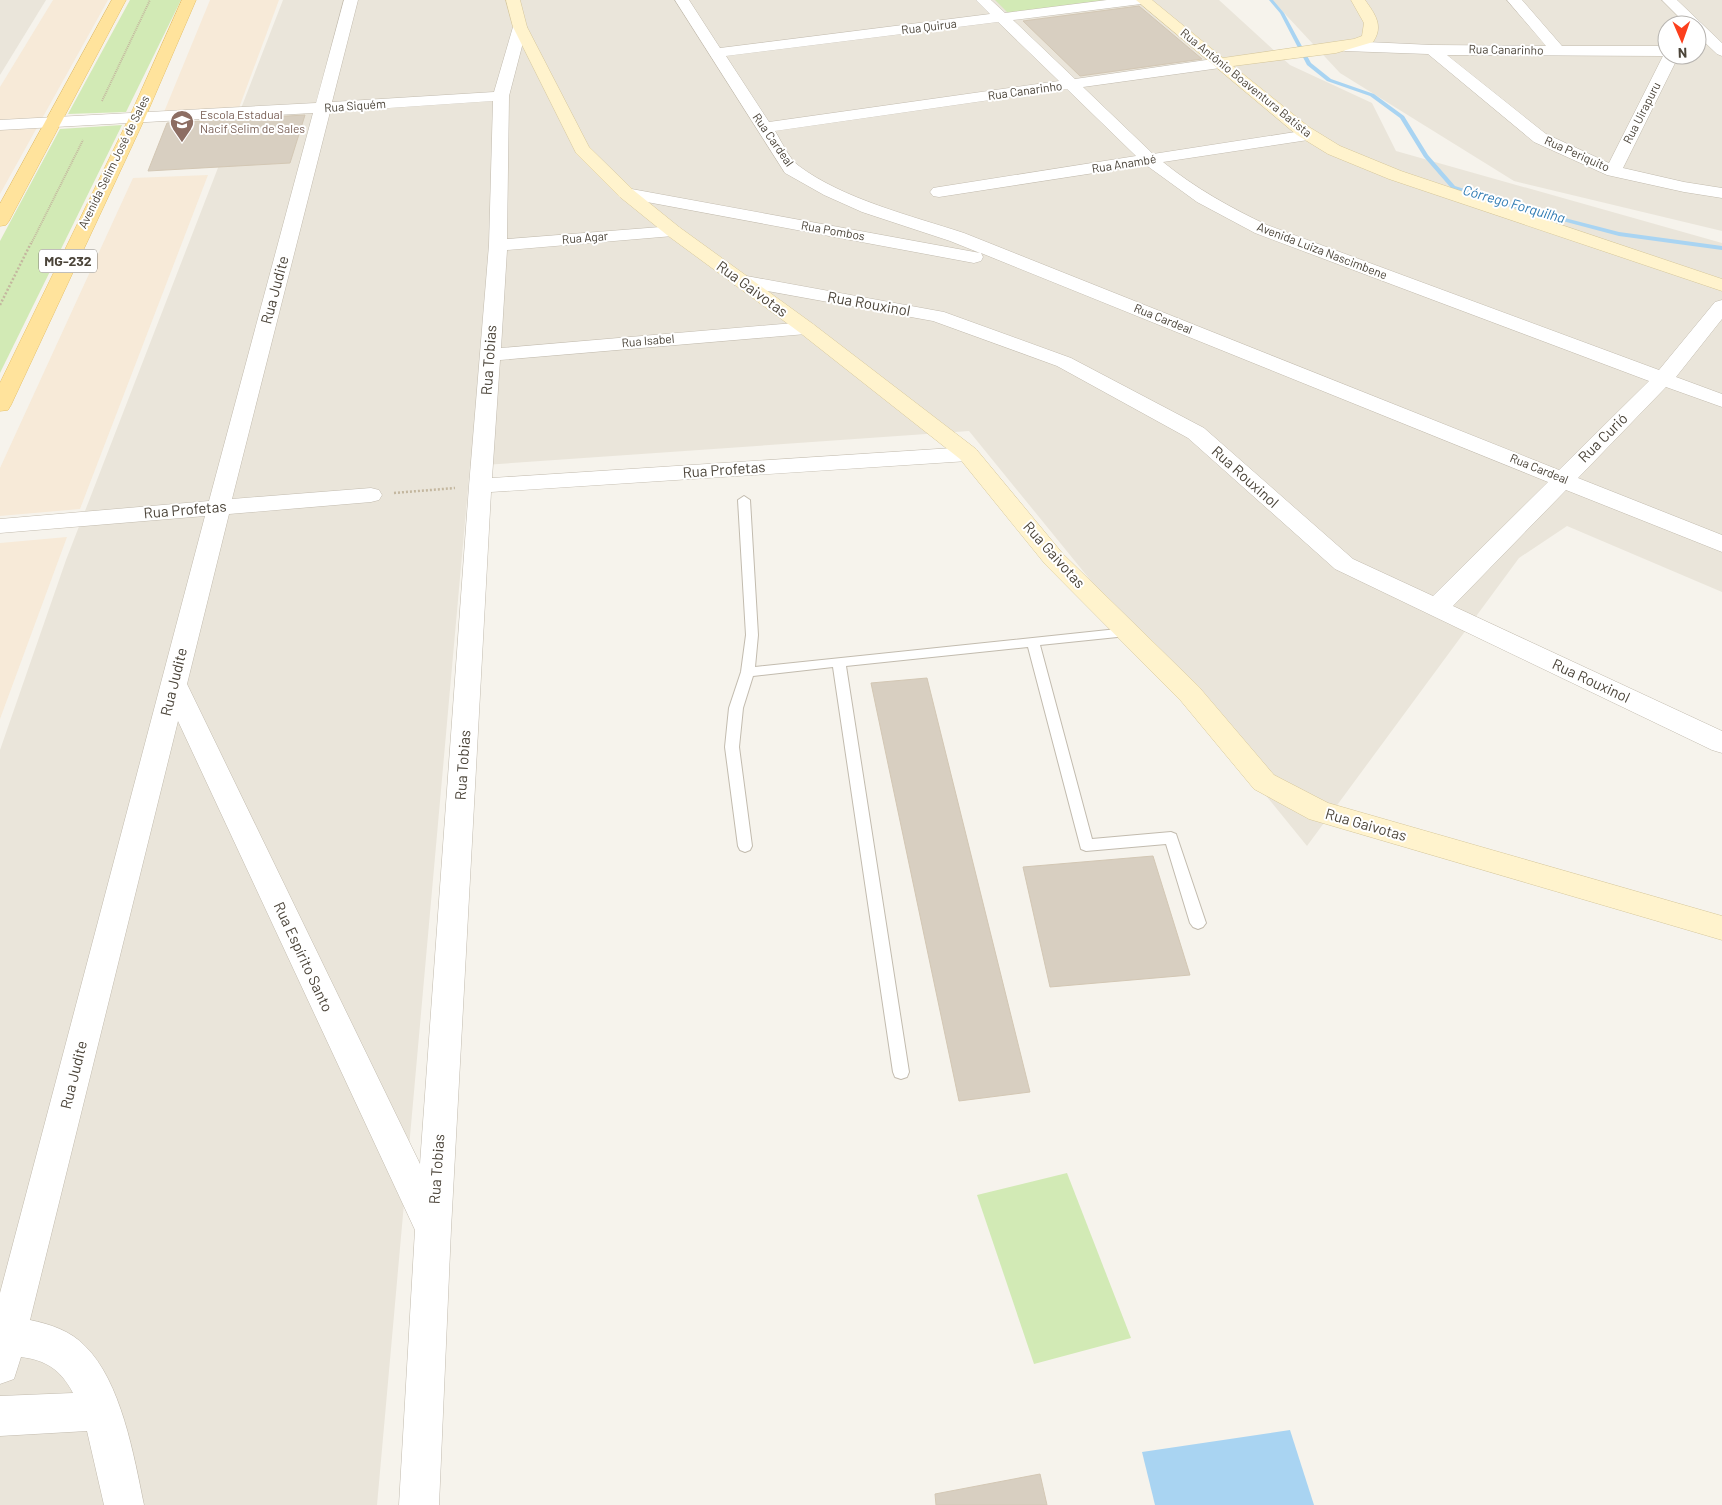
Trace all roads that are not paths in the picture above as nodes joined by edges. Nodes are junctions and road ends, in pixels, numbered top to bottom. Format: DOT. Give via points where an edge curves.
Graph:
graph roads {
  1 [pos="119,0"];
  2 [pos="189,0"];
  3 [pos="351,0"];
  4 [pos="513,0"];
  5 [pos="682,0"];
  6 [pos="983,0"];
  7 [pos="1142,0"];
  8 [pos="1358,0"];
  9 [pos="1514,0"];
  10 [pos="1670,0"];
  11 [pos="1685,15"];
  12 [pos="1001,18"];
  13 [pos="520,27"];
  14 [pos="1707,37"];
  15 [pos="1345,46"];
  16 [pos="1432,50"];
  17 [pos="1558,51"];
  18 [pos="1657,51"];
  19 [pos="1707,51"];
  20 [pos="1722,51"];
  21 [pos="716,53"];
  22 [pos="1220,63"];
  23 [pos="1667,65"];
  24 [pos="1070,85"];
  25 [pos="500,96"];
  26 [pos="322,108"];
  27 [pos="137,118"];
  28 [pos="55,122"];
  29 [pos="0,125"];
  30 [pos="764,128"];
  31 [pos="1308,135"];
  32 [pos="1150,160"];
  33 [pos="1613,170"];
  34 [pos="940,192"];
  35 [pos="626,193"];
  36 [pos="1722,193"];
  37 [pos="0,221"];
  38 [pos="673,231"];
  39 [pos="498,245"];
  40 [pos="1039,270"];
  41 [pos="741,281"];
  42 [pos="1722,285"];
  43 [pos="1722,306"];
  44 [pos="806,328"];
  45 [pos="489,355"];
  46 [pos="1662,380"];
  47 [pos="1722,401"];
  48 [pos="0,405"];
  49 [pos="968,454"];
  50 [pos="1563,478"];
  51 [pos="480,486"];
  52 [pos="371,495"];
  53 [pos="744,500"];
  54 [pos="219,507"];
  55 [pos="0,526"];
  56 [pos="1722,544"];
  57 [pos="1436,608"];
  58 [pos="1127,632"];
  59 [pos="1033,642"];
  60 [pos="839,663"];
  61 [pos="748,672"];
  62 [pos="174,685"];
  63 [pos="1722,743"];
  64 [pos="745,846"];
  65 [pos="1198,923"];
  66 [pos="1722,928"];
  67 [pos="901,1072"];
  68 [pos="433,1229"];
  69 [pos="3,1350"];
  70 [pos="102,1411"];
  71 [pos="0,1416"];
  72 [pos="124,1505"];
  73 [pos="420,1505"];
  1 -- 28 [label="main road"];
  2 -- 27 [label="main road, Avenida Selim José de Sales / MG-232"];
  3 -- 26 [label="street, Rua Judite"];
  4 -- 13 [label="street, Rua Gaivotas"];
  5 -- 21 [label="street, Rua Cardeal"];
  6 -- 12 [label="street, Avenida Luiza Nascimbene"];
  7 -- 12 [label="street, Rua Quirua"];
  7 -- 22 [label="street, Rua Antônio Boaventura Batista"];
  8 -- 15 [label="street, Rua Canarinho" via="1371,21 1371,33 1368,38"];
  9 -- 17 [label="street"];
  10 -- 11 [label="street"];
  12 -- 21 [label="street, Rua Quirua"];
  12 -- 24 [label="street, Avenida Luiza Nascimbene"];
  13 -- 25 [label="street, Rua Tobias"];
  13 -- 35 [label="street, Rua Gaivotas" via="582,149"];
  14 -- 20 [label="street"];
  15 -- 16 [label="street, Rua Canarinho"];
  15 -- 22 [label="street, Rua Canarinho"];
  16 -- 17 [label="street, Rua Canarinho"];
  16 -- 33 [label="street, Rua Periquito" via="1540,138"];
  17 -- 18 [label="street, Rua Canarinho"];
  19 -- 20 [label="street"];
  21 -- 30 [label="street, Rua Cardeal"];
  22 -- 24 [label="street, Rua Canarinho"];
  22 -- 31 [label="street, Rua Antônio Boaventura Batista"];
  23 -- 33 [label="street, Rua Uirapuru"];
  24 -- 30 [label="street, Rua Canarinho"];
  24 -- 32 [label="street, Avenida Luiza Nascimbene"];
  25 -- 26 [label="street, Rua Siquém"];
  25 -- 39 [label="street, Rua Tobias"];
  26 -- 27 [label="street, Rua Siquém"];
  26 -- 54 [label="street, Rua Judite"];
  27 -- 28 [label="street, Rua Siquém"];
  27 -- 48 [label="main road, Avenida Selim José de Sales / MG-232"];
  28 -- 29 [label="street, Rua Siquém"];
  28 -- 37 [label="main road"];
  30 -- 40 [label="street, Rua Cardeal" via="791,169 830,191"];
  31 -- 32 [label="street, Rua Anambé"];
  31 -- 42 [label="street, Rua Antônio Boaventura Batista" via="1334,150 1395,175"];
  32 -- 34 [label="street, Rua Anambé"];
  32 -- 46 [label="street, Avenida Luiza Nascimbene" via="1197,196 1261,229"];
  33 -- 36 [label="street, Rua Periquito"];
  35 -- 38 [label="street, Rua Gaivotas"];
  35 -- 40 [label="street, Rua Pombos"];
  38 -- 39 [label="street, Rua Agar"];
  38 -- 41 [label="street, Rua Gaivotas"];
  39 -- 45 [label="street, Rua Tobias"];
  40 -- 50 [label="street, Rua Cardeal"];
  41 -- 44 [label="street, Rua Gaivotas"];
  41 -- 57 [label="street, Rua Rouxinol" via="937,316 1064,362 1196,433 1344,564"];
  43 -- 46 [label="street, Rua Curió"];
  44 -- 45 [label="street, Rua Isabel"];
  44 -- 49 [label="street, Rua Gaivotas"];
  45 -- 51 [label="street, Rua Tobias"];
  46 -- 47 [label="street, Avenida Luiza Nascimbene"];
  46 -- 50 [label="street, Rua Curió"];
  49 -- 51 [label="street, Rua Profetas"];
  49 -- 58 [label="street, Rua Gaivotas" via="1054,559"];
  50 -- 56 [label="street, Rua Cardeal"];
  50 -- 57 [label="street, Rua Curió"];
  51 -- 68 [label="street, Rua Tobias"];
  52 -- 54 [label="street, Rua Profetas"];
  53 -- 61 [label="lane" via="752,635"];
  54 -- 55 [label="street, Rua Profetas"];
  54 -- 62 [label="street, Rua Judite"];
  57 -- 63 [label="street, Rua Rouxinol"];
  58 -- 59 [label="lane"];
  58 -- 66 [label="street, Rua Gaivotas" via="1190,694 1264,782 1319,811"];
  59 -- 60 [label="lane"];
  59 -- 65 [label="lane" via="1086,844 1171,838"];
  60 -- 61 [label="lane"];
  60 -- 67 [label="lane"];
  61 -- 64 [label="lane" via="736,708 732,747"];
  62 -- 68 [label="street, Rua Espírito Santo"];
  62 -- 69 [label="street, Rua Judite"];
  68 -- 73 [label="street, Rua Tobias"];
  69 -- 70 [label="street" via="54,1346 76,1361"];
  70 -- 71 [label="street"];
  70 -- 72 [label="street"];
}
